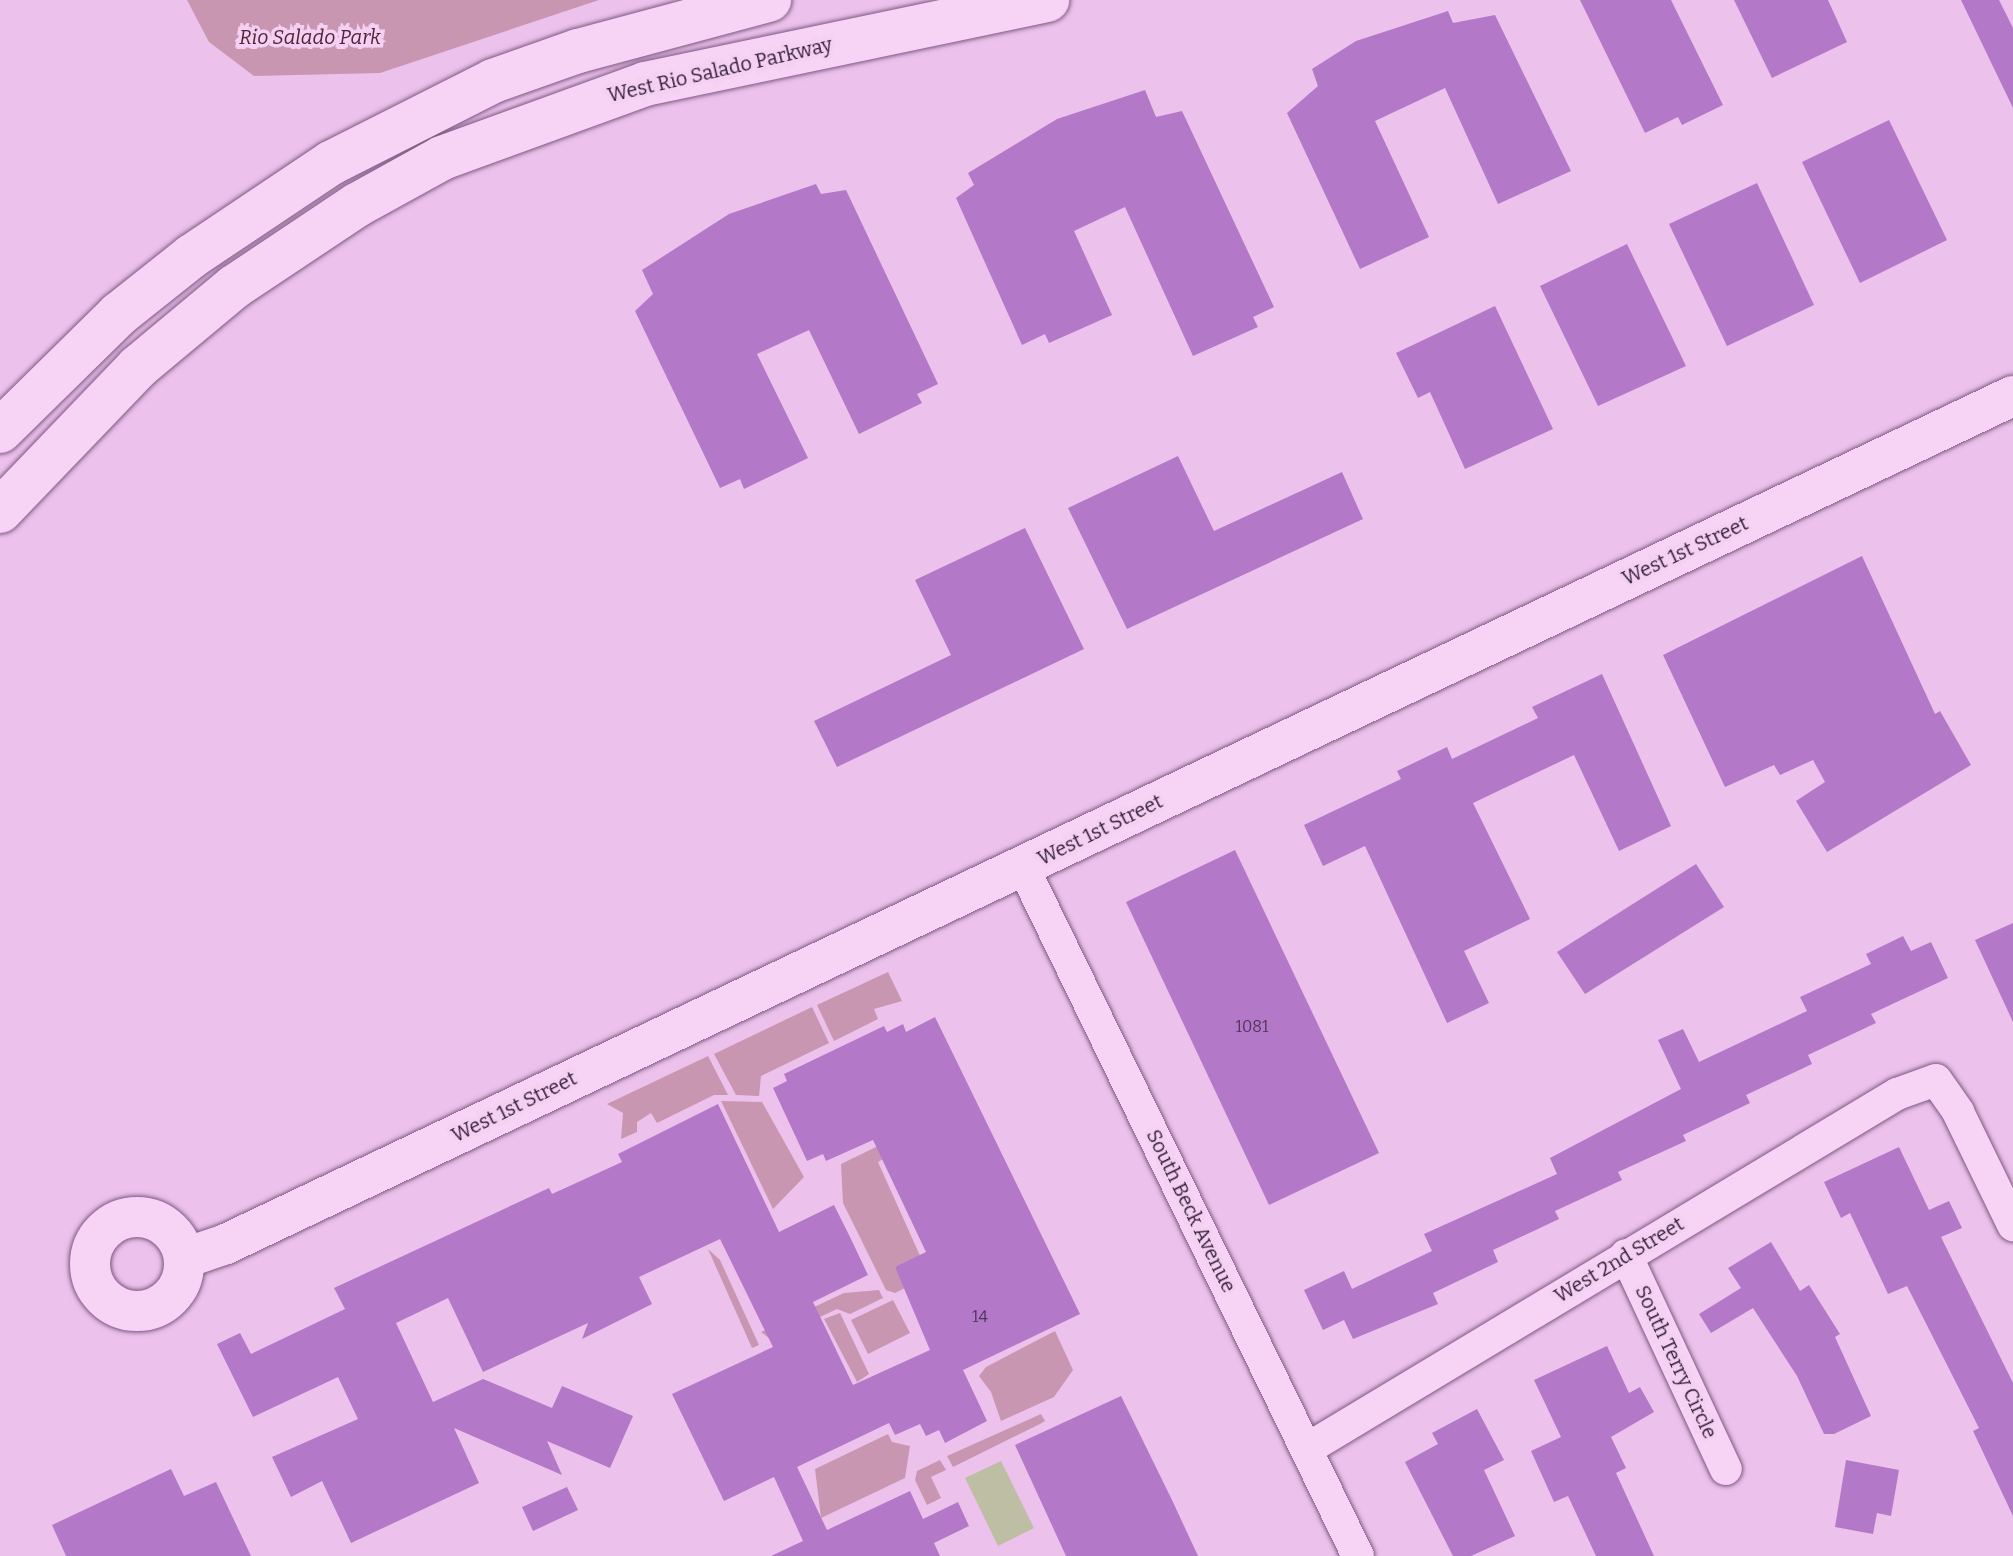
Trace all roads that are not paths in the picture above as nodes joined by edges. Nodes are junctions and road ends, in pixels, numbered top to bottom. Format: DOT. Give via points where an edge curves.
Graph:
graph roads {
  1 [pos="769,0"];
  2 [pos="1047,0"];
  3 [pos="2013,396"];
  4 [pos="0,431"];
  5 [pos="0,511"];
  6 [pos="1023,867"];
  7 [pos="2013,1225"];
  8 [pos="1626,1255"];
  9 [pos="185,1258"];
  10 [pos="1307,1449"];
  11 [pos="1726,1469"];
  12 [pos="1358,1556"];
  1 -- 4 [label="main road" via="578,51 493,81 331,163 192,256 119,314"];
  2 -- 5 [label="main road, West Rio Salado Parkway" via="645,84 442,158 296,243 223,296 119,385"];
  3 -- 6 [label="street, West 1st Street"];
  6 -- 9 [label="street, West 1st Street" via="226,1244"];
  6 -- 10 [label="street, South Beck Avenue"];
  7 -- 8 [label="street, West 2nd Street" via="1958,1112 1936,1080 1897,1094"];
  8 -- 10 [label="street, West 2nd Street" via="1356,1424"];
  8 -- 11 [label="street, South Terry Circle"];
  10 -- 12 [label="street, South Beck Avenue"];
}
